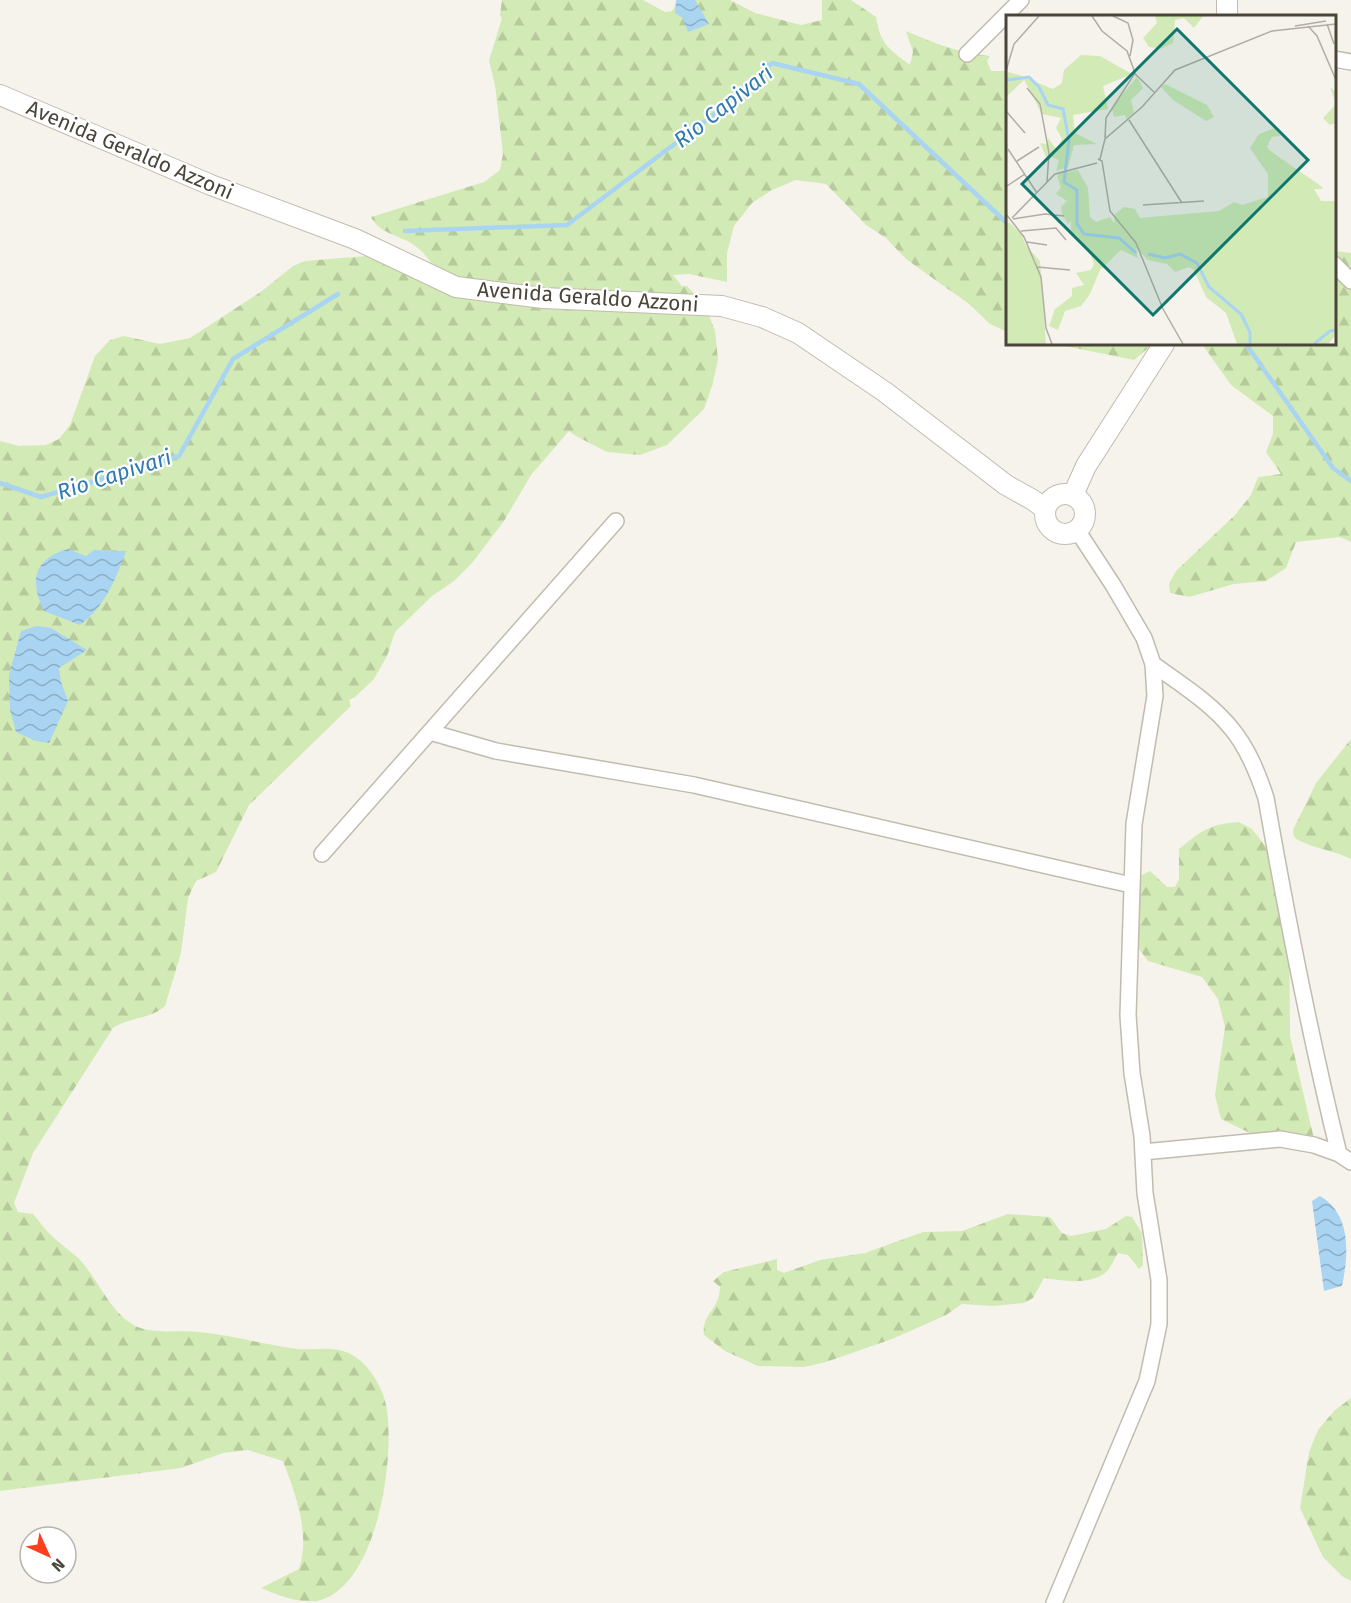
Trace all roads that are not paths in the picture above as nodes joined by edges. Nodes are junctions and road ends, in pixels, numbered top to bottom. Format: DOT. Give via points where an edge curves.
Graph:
graph roads {
  1 [pos="1021,0"];
  2 [pos="967,54"];
  3 [pos="1336,59"];
  4 [pos="1351,62"];
  5 [pos="0,95"];
  6 [pos="1336,265"];
  7 [pos="1351,281"];
  8 [pos="1163,345"];
  9 [pos="1073,495"];
  10 [pos="1045,509"];
  11 [pos="616,521"];
  12 [pos="1077,530"];
  13 [pos="1153,664"];
  14 [pos="429,732"];
  15 [pos="321,854"];
  16 [pos="1131,885"];
  17 [pos="1143,1152"];
  18 [pos="1345,1158"];
  19 [pos="1054,1603"];
  1 -- 2 [label="street"];
  3 -- 4 [label="street"];
  5 -- 10 [label="street, Avenida Geraldo Azzoni" via="211,184 355,239 456,287 543,298 722,306 762,317 798,333 885,392 1006,485"];
  6 -- 7 [label="street"];
  8 -- 9 [label="street" via="1086,466"];
  9 -- 10 [label="street" via="1059,494"];
  9 -- 12 [label="street" via="1085,511"];
  10 -- 12 [label="street" via="1044,517 1051,529 1064,534"];
  11 -- 14 [label="street"];
  12 -- 13 [label="street" via="1144,638"];
  13 -- 16 [label="street" via="1155,696 1134,824"];
  13 -- 18 [label="street" via="1232,729 1257,773 1266,798 1299,980"];
  14 -- 15 [label="street"];
  14 -- 16 [label="street" via="496,751 694,785"];
  16 -- 17 [label="street" via="1128,1015"];
  17 -- 18 [label="street" via="1280,1139 1314,1145"];
  17 -- 19 [label="street" via="1161,1306 1156,1347 1141,1399"];
}
